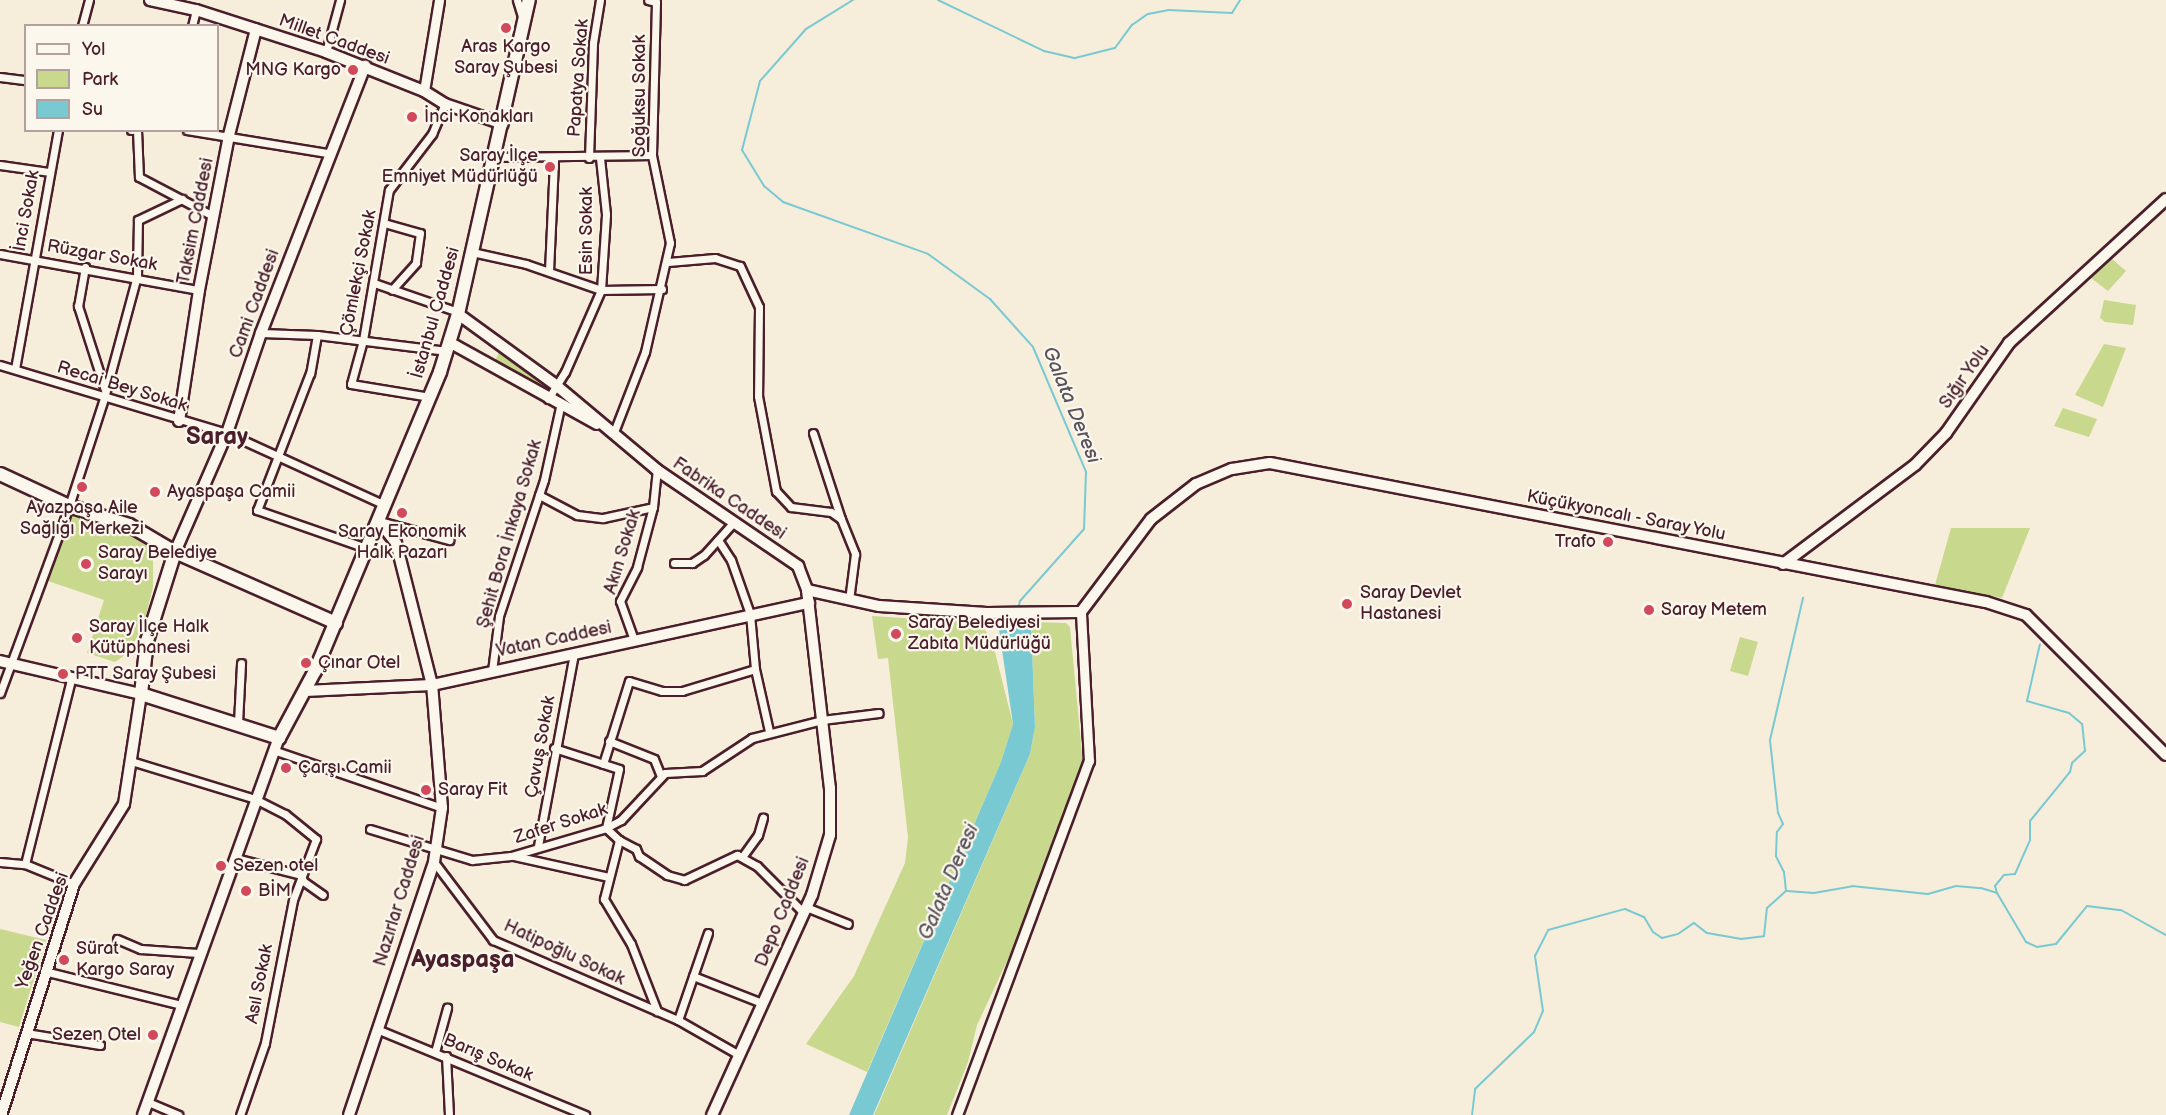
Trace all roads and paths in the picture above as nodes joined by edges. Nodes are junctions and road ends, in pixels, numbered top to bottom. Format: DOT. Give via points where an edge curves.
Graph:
graph roads {
  1 [pos="88,0"];
  2 [pos="150,0"];
  3 [pos="340,0"];
  4 [pos="439,0"];
  5 [pos="517,0"];
  6 [pos="529,0"];
  7 [pos="600,0"];
  8 [pos="652,1"];
  9 [pos="197,5"];
  10 [pos="524,22"];
  11 [pos="82,24"];
  12 [pos="192,24"];
  13 [pos="256,29"];
  14 [pos="326,52"];
  15 [pos="365,66"];
  16 [pos="0,76"];
  17 [pos="24,80"];
  18 [pos="424,91"];
  19 [pos="445,104"];
  20 [pos="503,124"];
  21 [pos="58,132"];
  22 [pos="136,132"];
  23 [pos="204,132"];
  24 [pos="229,135"];
  25 [pos="328,153"];
  26 [pos="652,155"];
  27 [pos="495,157"];
  28 [pos="589,158"];
  29 [pos="600,158"];
  30 [pos="554,159"];
  31 [pos="0,165"];
  32 [pos="49,172"];
  33 [pos="2166,199"];
  34 [pos="182,200"];
  35 [pos="213,216"];
  36 [pos="384,224"];
  37 [pos="472,252"];
  38 [pos="0,254"];
  39 [pos="34,259"];
  40 [pos="668,262"];
  41 [pos="85,267"];
  42 [pos="549,271"];
  43 [pos="137,276"];
  44 [pos="374,283"];
  45 [pos="662,289"];
  46 [pos="198,290"];
  47 [pos="392,290"];
  48 [pos="601,290"];
  49 [pos="458,313"];
  50 [pos="261,333"];
  51 [pos="317,335"];
  52 [pos="363,340"];
  53 [pos="448,347"];
  54 [pos="0,365"];
  55 [pos="15,369"];
  56 [pos="558,386"];
  57 [pos="105,395"];
  58 [pos="430,397"];
  59 [pos="548,399"];
  60 [pos="560,407"];
  61 [pos="179,421"];
  62 [pos="614,432"];
  63 [pos="227,433"];
  64 [pos="813,433"];
  65 [pos="277,455"];
  66 [pos="657,470"];
  67 [pos="0,474"];
  68 [pos="539,495"];
  69 [pos="385,505"];
  70 [pos="69,506"];
  71 [pos="653,507"];
  72 [pos="841,519"];
  73 [pos="379,521"];
  74 [pos="732,524"];
  75 [pos="449,540"];
  76 [pos="718,540"];
  77 [pos="369,549"];
  78 [pos="175,552"];
  79 [pos="674,563"];
  80 [pos="1783,564"];
  81 [pos="807,590"];
  82 [pos="849,600"];
  83 [pos="809,603"];
  84 [pos="1081,612"];
  85 [pos="750,614"];
  86 [pos="336,623"];
  87 [pos="633,640"];
  88 [pos="574,653"];
  89 [pos="5,662"];
  90 [pos="241,663"];
  91 [pos="755,669"];
  92 [pos="492,671"];
  93 [pos="70,680"];
  94 [pos="432,685"];
  95 [pos="305,691"];
  96 [pos="0,693"];
  97 [pos="141,694"];
  98 [pos="879,713"];
  99 [pos="822,720"];
  100 [pos="238,723"];
  101 [pos="769,731"];
  102 [pos="279,738"];
  103 [pos="609,741"];
  104 [pos="554,748"];
  105 [pos="273,750"];
  106 [pos="2166,755"];
  107 [pos="131,761"];
  108 [pos="603,764"];
  109 [pos="661,776"];
  110 [pos="255,799"];
  111 [pos="442,808"];
  112 [pos="763,818"];
  113 [pos="606,828"];
  114 [pos="370,829"];
  115 [pos="619,840"];
  116 [pos="538,846"];
  117 [pos="437,848"];
  118 [pos="511,856"];
  119 [pos="742,857"];
  120 [pos="235,858"];
  121 [pos="0,862"];
  122 [pos="434,862"];
  123 [pos="26,864"];
  124 [pos="301,875"];
  125 [pos="609,877"];
  126 [pos="74,884"];
  127 [pos="323,895"];
  128 [pos="805,910"];
  129 [pos="848,924"];
  130 [pos="708,933"];
  131 [pos="117,939"];
  132 [pos="198,953"];
  133 [pos="44,971"];
  134 [pos="693,976"];
  135 [pos="762,1003"];
  136 [pos="181,1005"];
  137 [pos="447,1008"];
  138 [pos="657,1011"];
  139 [pos="678,1020"];
  140 [pos="378,1030"];
  141 [pos="26,1033"];
  142 [pos="100,1045"];
  143 [pos="435,1052"];
  144 [pos="739,1055"];
  145 [pos="446,1056"];
  146 [pos="148,1102"];
  147 [pos="0,1115"];
  148 [pos="143,1115"];
  149 [pos="178,1115"];
  150 [pos="240,1115"];
  151 [pos="349,1115"];
  152 [pos="449,1115"];
  153 [pos="585,1115"];
  154 [pos="712,1115"];
  155 [pos="957,1115"];
  1 -- 11 [label="street"];
  2 -- 9 [label="main road, Millet Caddesi"];
  3 -- 14 [label="street"];
  4 -- 18 [label="street"];
  5 -- 10 [label="street"];
  6 -- 10 [label="highway, İstanbul Caddesi"];
  7 -- 28 [label="street, Papatya Sokak" via="593,43"];
  8 -- 26 [label="street, Soğuksu Sokak"];
  9 -- 12 [label="street"];
  9 -- 13 [label="main road, Millet Caddesi"];
  10 -- 20 [label="highway, İstanbul Caddesi"];
  13 -- 14 [label="main road, Millet Caddesi"];
  13 -- 24 [label="main road, Taksim Caddesi"];
  14 -- 15 [label="main road, Millet Caddesi"];
  15 -- 18 [label="main road, Millet Caddesi"];
  15 -- 25 [label="main road, Cami Caddesi"];
  16 -- 17 [label="street"];
  18 -- 19 [label="main road, Millet Caddesi"];
  19 -- 20 [label="main road, Millet Caddesi"];
  19 -- 36 [label="street, Çömlekçi Sokak" via="432,134 389,189"];
  20 -- 27 [label="highway, İstanbul Caddesi"];
  21 -- 32 [label="street, İnci Sokak"];
  22 -- 34 [label="street" via="139,177"];
  23 -- 24 [label="street"];
  24 -- 25 [label="street"];
  24 -- 35 [label="main road, Taksim Caddesi"];
  25 -- 50 [label="main road, Cami Caddesi"];
  26 -- 29 [label="street"];
  26 -- 40 [label="street, Soğuksu Sokak" via="670,243"];
  27 -- 30 [label="street"];
  27 -- 37 [label="highway, İstanbul Caddesi"];
  28 -- 29 [label="street"];
  28 -- 30 [label="street"];
  29 -- 48 [label="street, Esin Sokak" via="606,214"];
  30 -- 42 [label="street"];
  31 -- 32 [label="street"];
  32 -- 39 [label="street, İnci Sokak"];
  33 -- 80 [label="main road, Sığır Yolu" via="2009,343 1946,433 1915,465"];
  34 -- 35 [label="street"];
  34 -- 43 [label="street" via="138,220"];
  35 -- 46 [label="main road, Taksim Caddesi"];
  36 -- 44 [label="street, Çömlekçi Sokak"];
  36 -- 47 [label="street" via="420,233 416,263"];
  37 -- 42 [label="street"];
  37 -- 49 [label="highway, İstanbul Caddesi"];
  38 -- 39 [label="street, Rüzgar Sokak"];
  39 -- 41 [label="street, Rüzgar Sokak"];
  39 -- 55 [label="street, İnci Sokak"];
  40 -- 45 [label="street, Soğuksu Sokak"];
  40 -- 72 [label="street" via="715,258 740,266 759,307 758,396 776,491 791,507 831,512"];
  41 -- 43 [label="street, Rüzgar Sokak"];
  41 -- 57 [label="street" via="78,306"];
  42 -- 48 [label="street"];
  43 -- 46 [label="street, Rüzgar Sokak"];
  43 -- 57 [label="street"];
  44 -- 47 [label="street"];
  44 -- 52 [label="street, Çömlekçi Sokak"];
  45 -- 48 [label="street"];
  45 -- 62 [label="street, Soğuksu Sokak" via="645,352"];
  46 -- 61 [label="main road, Taksim Caddesi"];
  47 -- 49 [label="street"];
  48 -- 56 [label="street, Esin Sokak"];
  49 -- 53 [label="highway, İstanbul Caddesi"];
  49 -- 56 [label="main road, Fabrika Caddesi"];
  50 -- 51 [label="street"];
  50 -- 63 [label="main road, Cami Caddesi"];
  51 -- 52 [label="street"];
  51 -- 65 [label="street" via="310,373"];
  52 -- 53 [label="street"];
  52 -- 58 [label="street, Çömlekçi Sokak" via="351,384"];
  53 -- 58 [label="highway, İstanbul Caddesi"];
  53 -- 59 [label="main road, Fabrika Caddesi"];
  54 -- 55 [label="street, Recai Bey Sokak"];
  55 -- 57 [label="street, Recai Bey Sokak"];
  56 -- 59 [label="street, Esin Sokak"];
  56 -- 62 [label="main road, Fabrika Caddesi"];
  57 -- 61 [label="street, Recai Bey Sokak"];
  57 -- 70 [label="street"];
  58 -- 69 [label="highway, İstanbul Caddesi"];
  59 -- 60 [label="main road, Fabrika Caddesi"];
  60 -- 62 [label="main road, Fabrika Caddesi"];
  60 -- 68 [label="street, Şehit Bora İnkaya Sokak"];
  61 -- 63 [label="street, Recai Bey Sokak"];
  62 -- 66 [label="main road, Fabrika Caddesi"];
  63 -- 65 [label="street, Recai Bey Sokak"];
  63 -- 78 [label="main road, Cami Caddesi"];
  64 -- 72 [label="street"];
  65 -- 69 [label="street, Recai Bey Sokak"];
  65 -- 77 [label="street" via="257,510"];
  66 -- 71 [label="street, Akın Sokak"];
  66 -- 74 [label="main road, Fabrika Caddesi"];
  67 -- 70 [label="highway"];
  68 -- 71 [label="street" via="577,515 603,518"];
  68 -- 92 [label="street, Şehit Bora İnkaya Sokak" via="499,616"];
  69 -- 73 [label="highway, İstanbul Caddesi"];
  70 -- 78 [label="highway" via="129,525"];
  70 -- 89 [label="street"];
  71 -- 87 [label="street, Akın Sokak" via="637,567 620,601"];
  72 -- 82 [label="street" via="855,554"];
  73 -- 75 [label="street"];
  73 -- 77 [label="highway, İstanbul Caddesi"];
  73 -- 94 [label="main road, Nazırlar Caddesi" via="396,543"];
  74 -- 76 [label="street"];
  74 -- 81 [label="main road, Fabrika Caddesi" via="798,566"];
  76 -- 79 [label="street" via="692,563"];
  76 -- 85 [label="street" via="731,560"];
  77 -- 86 [label="highway, İstanbul Caddesi"];
  78 -- 86 [label="highway"];
  78 -- 97 [label="highway" via="147,641"];
  80 -- 84 [label="main road, Küçükyoncalı - Saray Yolu" via="1270,463 1232,469 1196,484 1150,519"];
  80 -- 106 [label="main road, Küçükyoncalı - Saray Yolu" via="1986,602 2026,615"];
  81 -- 82 [label="main road"];
  81 -- 83 [label="main road, Fabrika Caddesi"];
  82 -- 84 [label="main road" via="879,606 1005,614"];
  83 -- 85 [label="main road, Vatan Caddesi"];
  83 -- 99 [label="main road, Depo Caddesi"];
  84 -- 155 [label="street" via="1089,761"];
  85 -- 87 [label="main road, Vatan Caddesi"];
  85 -- 91 [label="street"];
  86 -- 95 [label="highway"];
  87 -- 88 [label="main road, Vatan Caddesi"];
  88 -- 92 [label="main road, Vatan Caddesi"];
  88 -- 104 [label="street, Çavuş Sokak"];
  89 -- 93 [label="main road"];
  89 -- 96 [label="street"];
  90 -- 100 [label="street"];
  91 -- 101 [label="street"];
  91 -- 103 [label="street" via="682,691 662,691 629,681"];
  92 -- 94 [label="main road, Vatan Caddesi"];
  93 -- 97 [label="main road"];
  93 -- 123 [label="street"];
  94 -- 95 [label="main road, Vatan Caddesi"];
  94 -- 111 [label="main road, Nazırlar Caddesi"];
  95 -- 102 [label="highway"];
  97 -- 100 [label="highway"];
  97 -- 107 [label="main road, Yeğen Caddesi"];
  98 -- 99 [label="street"];
  99 -- 101 [label="street"];
  99 -- 128 [label="main road, Depo Caddesi" via="830,788 830,835"];
  100 -- 102 [label="highway"];
  101 -- 109 [label="street" via="702,771"];
  102 -- 105 [label="main road"];
  103 -- 108 [label="street"];
  103 -- 109 [label="street" via="654,759"];
  104 -- 108 [label="street"];
  104 -- 116 [label="street, Çavuş Sokak"];
  105 -- 110 [label="main road"];
  105 -- 111 [label="street"];
  107 -- 110 [label="street"];
  107 -- 126 [label="main road, Yeğen Caddesi" via="124,804"];
  108 -- 113 [label="street" via="619,769"];
  109 -- 113 [label="street, Zafer Sokak" via="621,820"];
  110 -- 120 [label="main road"];
  110 -- 124 [label="street, Asıl Sokak" via="285,814 316,839"];
  111 -- 117 [label="main road, Nazırlar Caddesi"];
  112 -- 119 [label="street" via="758,835"];
  113 -- 115 [label="street"];
  113 -- 116 [label="street, Zafer Sokak"];
  114 -- 117 [label="street, Zafer Sokak"];
  115 -- 119 [label="street" via="667,875 684,880 714,862"];
  115 -- 125 [label="street"];
  116 -- 118 [label="street, Zafer Sokak"];
  117 -- 118 [label="street, Zafer Sokak" via="472,860"];
  117 -- 122 [label="main road, Nazırlar Caddesi"];
  118 -- 125 [label="street"];
  119 -- 128 [label="street" via="758,866"];
  120 -- 124 [label="street"];
  120 -- 132 [label="main road"];
  121 -- 123 [label="street"];
  122 -- 138 [label="street, Hatipoğlu Sokak" via="493,940"];
  122 -- 140 [label="main road, Nazırlar Caddesi"];
  123 -- 126 [label="street"];
  124 -- 127 [label="street" via="303,881"];
  124 -- 150 [label="street, Asıl Sokak" via="270,1004 265,1043"];
  125 -- 138 [label="street" via="604,899 631,944"];
  126 -- 133 [label="main road, Yeğen Caddesi"];
  128 -- 129 [label="street"];
  128 -- 135 [label="main road, Depo Caddesi"];
  130 -- 134 [label="street"];
  131 -- 132 [label="street" via="141,949"];
  132 -- 136 [label="main road"];
  133 -- 136 [label="street"];
  133 -- 141 [label="main road, Yeğen Caddesi"];
  134 -- 135 [label="street"];
  134 -- 139 [label="street"];
  135 -- 144 [label="main road, Depo Caddesi"];
  136 -- 146 [label="main road"];
  137 -- 143 [label="street"];
  138 -- 139 [label="street, Hatipoğlu Sokak"];
  139 -- 144 [label="street, Hatipoğlu Sokak"];
  140 -- 143 [label="street, Barış Sokak"];
  140 -- 151 [label="main road, Nazırlar Caddesi"];
  141 -- 142 [label="street"];
  141 -- 147 [label="main road, Yeğen Caddesi"];
  143 -- 145 [label="street, Barış Sokak"];
  144 -- 154 [label="main road, Depo Caddesi"];
  145 -- 152 [label="street"];
  145 -- 153 [label="street, Barış Sokak"];
  146 -- 148 [label="main road"];
  146 -- 149 [label="street"];
}
